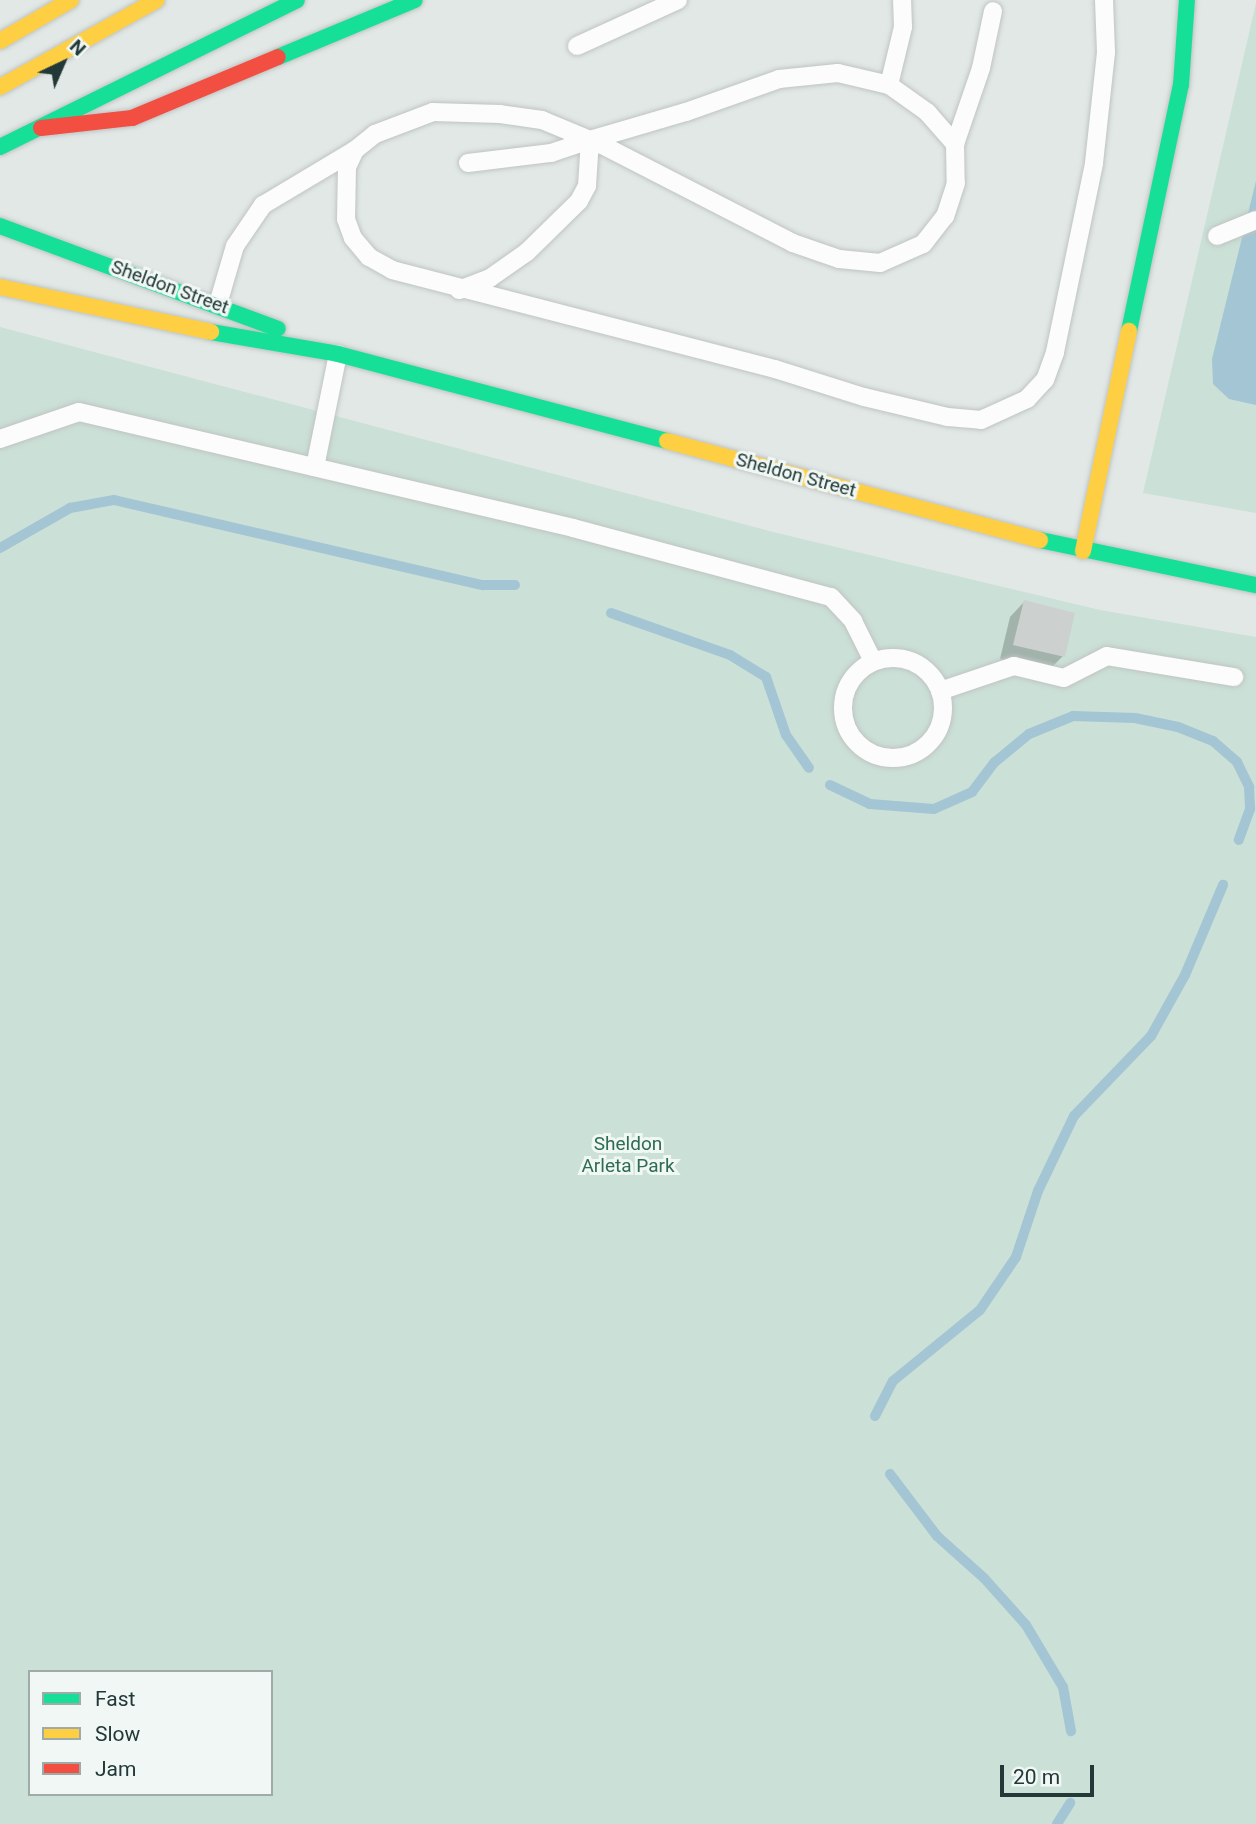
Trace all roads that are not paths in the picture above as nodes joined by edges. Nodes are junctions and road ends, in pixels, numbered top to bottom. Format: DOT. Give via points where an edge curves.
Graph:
graph roads {
  1 [pos="71,0"];
  2 [pos="157,0"];
  3 [pos="297,0"];
  4 [pos="415,0"];
  5 [pos="678,0"];
  6 [pos="902,0"];
  7 [pos="1104,0"];
  8 [pos="1187,0"];
  9 [pos="993,11"];
  10 [pos="0,41"];
  11 [pos="577,46"];
  12 [pos="889,85"];
  13 [pos="0,87"];
  14 [pos="41,128"];
  15 [pos="590,140"];
  16 [pos="955,144"];
  17 [pos="3,146"];
  18 [pos="355,150"];
  19 [pos="468,163"];
  20 [pos="1256,220"];
  21 [pos="0,226"];
  22 [pos="1217,236"];
  23 [pos="0,287"];
  24 [pos="459,290"];
  25 [pos="218,304"];
  26 [pos="338,354"];
  27 [pos="0,439"];
  28 [pos="314,467"];
  29 [pos="1083,551"];
  30 [pos="1256,586"];
  31 [pos="873,662"];
  32 [pos="1234,677"];
  33 [pos="940,691"];
  1 -- 10 [label="main road"];
  2 -- 13 [label="main road"];
  3 -- 14 [label="main road"];
  4 -- 14 [label="main road" via="132,118"];
  5 -- 11 [label="lane"];
  6 -- 12 [label="lane" via="903,27"];
  7 -- 24 [label="lane" via="1106,52 1094,163 1063,318 1045,380 1027,399 1003,413 981,420 948,417"];
  8 -- 29 [label="main road" via="1181,85"];
  9 -- 16 [label="lane" via="981,68"];
  12 -- 15 [label="lane" via="838,73 779,79"];
  12 -- 16 [label="lane" via="927,112"];
  14 -- 17 [label="main road"];
  15 -- 16 [label="lane" via="793,243 839,259 880,263 923,244 945,216 956,183"];
  15 -- 18 [label="lane" via="542,120 452,111 402,122"];
  15 -- 19 [label="lane" via="505,162"];
  15 -- 24 [label="lane" via="586,186 579,201 527,252 490,278"];
  18 -- 24 [label="lane" via="347,167 345,194 353,238 369,257 392,270"];
  18 -- 25 [label="lane" via="263,205 235,246"];
  20 -- 22 [label="lane"];
  21 -- 25 [label="main road, Sheldon Street"];
  23 -- 26 [label="main road, Sheldon Street" via="237,338"];
  25 -- 26 [label="main road, Sheldon Street"];
  26 -- 28 [label="lane"];
  26 -- 29 [label="main road, Sheldon Street"];
  27 -- 28 [label="lane" via="79,412"];
  28 -- 31 [label="lane" via="573,528 831,597 853,621"];
  29 -- 30 [label="main road, Sheldon Street"];
  31 -- 33 [label="lane" via="906,660 921,667"];
  31 -- 33 [label="lane" via="849,683 843,714 857,744 871,753 902,757 931,741 943,710"];
  32 -- 33 [label="lane" via="1107,656 1064,678 1014,666"];
}
